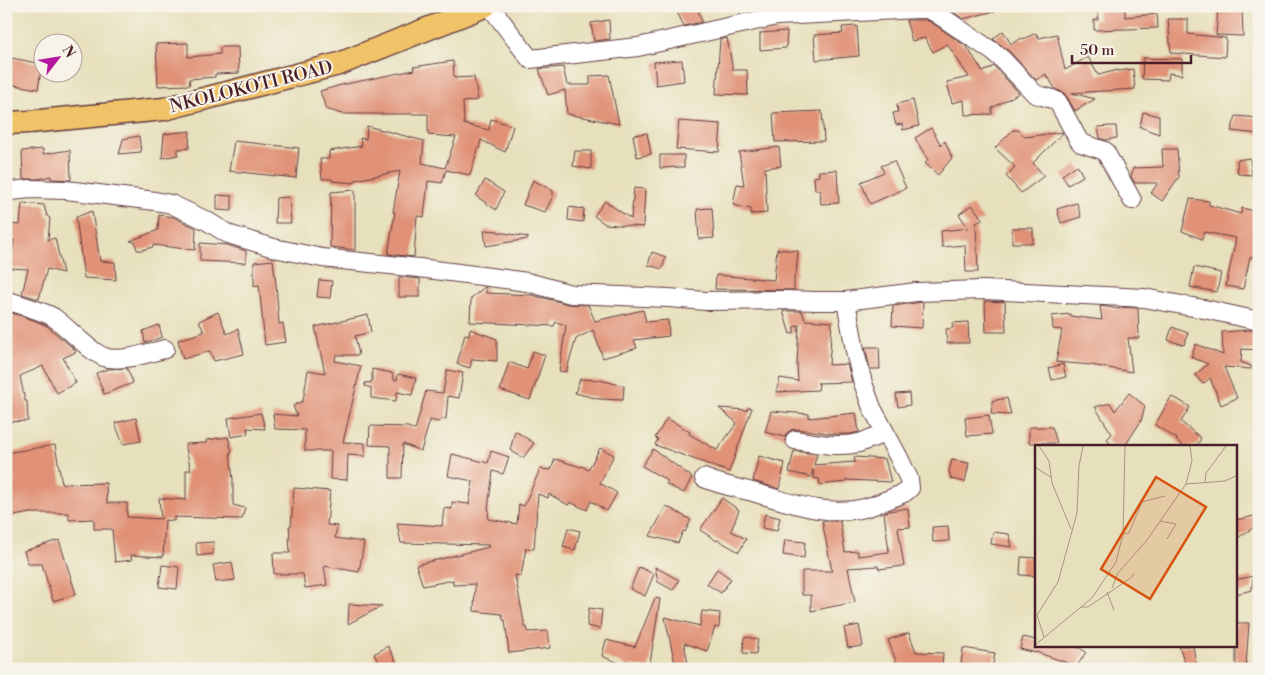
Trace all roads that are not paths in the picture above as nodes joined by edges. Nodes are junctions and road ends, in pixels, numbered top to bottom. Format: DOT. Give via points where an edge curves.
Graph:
graph roads {
  1 [pos="485,6"];
  2 [pos="490,6"];
  3 [pos="6,123"];
  4 [pos="6,192"];
  5 [pos="1132,200"];
  6 [pos="6,300"];
  7 [pos="846,301"];
  8 [pos="1259,321"];
  9 [pos="165,349"];
  10 [pos="885,433"];
  11 [pos="795,440"];
  12 [pos="704,478"];
  1 -- 3 [label="main road, NKOLOKOTI ROAD" via="339,64 164,109"];
  2 -- 5 [label="street" via="530,59 638,47 777,16 927,9 992,51 1035,94 1058,102 1081,143 1105,151"];
  4 -- 7 [label="street" via="66,190 155,200 171,204 228,234 274,248 322,258 527,282 571,294 706,301"];
  6 -- 9 [label="street" via="52,317 97,354 107,358 118,359"];
  7 -- 8 [label="street" via="953,290 1092,295 1144,298"];
  7 -- 10 [label="street" via="863,383"];
  10 -- 11 [label="street" via="844,445"];
  10 -- 12 [label="street" via="910,479 910,488 864,508 843,511 809,508"];
}
